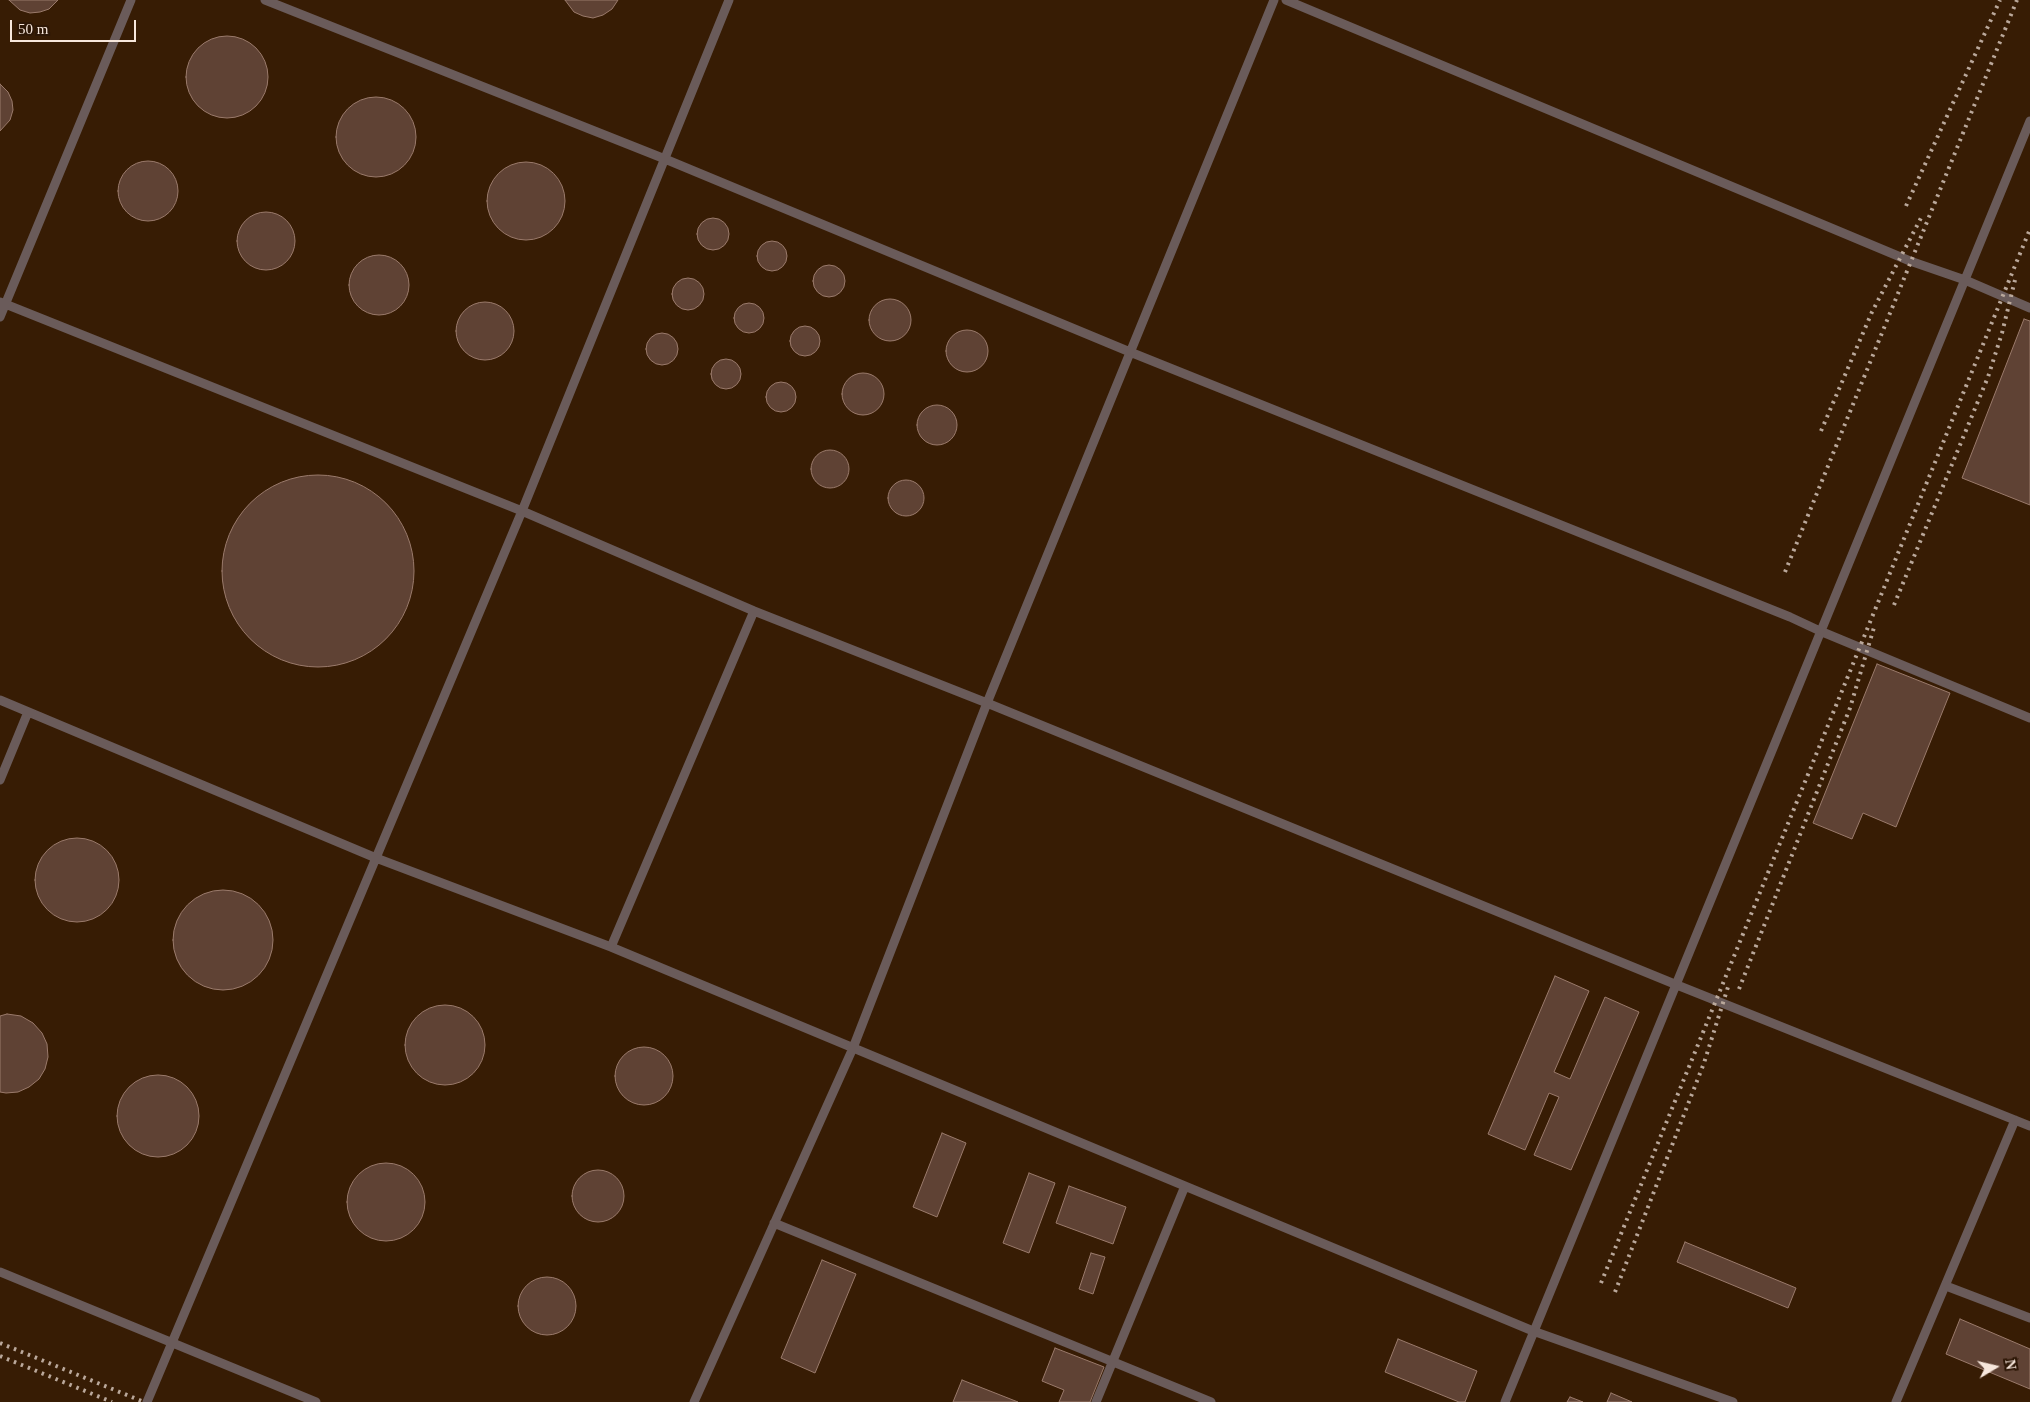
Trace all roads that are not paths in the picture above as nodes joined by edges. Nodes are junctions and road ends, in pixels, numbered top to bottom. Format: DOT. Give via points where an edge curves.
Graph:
graph roads {
  1 [pos="131,0"];
  2 [pos="266,0"];
  3 [pos="729,0"];
  4 [pos="1274,0"];
  5 [pos="1286,0"];
  6 [pos="2030,121"];
  7 [pos="665,159"];
  8 [pos="1965,280"];
  9 [pos="3,303"];
  10 [pos="2030,308"];
  11 [pos="0,317"];
  12 [pos="1130,352"];
  13 [pos="522,511"];
  14 [pos="754,611"];
  15 [pos="1820,631"];
  16 [pos="0,700"];
  17 [pos="987,703"];
  18 [pos="28,712"];
  19 [pos="2030,718"];
  20 [pos="0,780"];
  21 [pos="376,858"];
  22 [pos="611,947"];
  23 [pos="1677,985"];
  24 [pos="853,1048"];
  25 [pos="2016,1120"];
  26 [pos="2030,1126"];
  27 [pos="1185,1186"];
  28 [pos="774,1223"];
  29 [pos="0,1272"];
  30 [pos="1946,1286"];
  31 [pos="2030,1318"];
  32 [pos="1533,1331"];
  33 [pos="171,1343"];
  34 [pos="1113,1362"];
  35 [pos="147,1402"];
  36 [pos="316,1402"];
  37 [pos="694,1402"];
  38 [pos="1096,1402"];
  39 [pos="1211,1402"];
  40 [pos="1505,1402"];
  41 [pos="1733,1402"];
  42 [pos="1896,1402"];
  1 -- 9 [label="lane"];
  2 -- 7 [label="lane"];
  3 -- 7 [label="lane"];
  4 -- 12 [label="lane"];
  5 -- 8 [label="lane" via="1910,261"];
  6 -- 8 [label="lane"];
  7 -- 12 [label="lane"];
  7 -- 13 [label="lane"];
  8 -- 10 [label="lane"];
  8 -- 15 [label="lane"];
  9 -- 11 [label="lane"];
  9 -- 13 [label="lane"];
  12 -- 15 [label="lane"];
  12 -- 17 [label="lane"];
  13 -- 14 [label="lane"];
  13 -- 21 [label="lane"];
  14 -- 17 [label="lane"];
  14 -- 22 [label="lane"];
  15 -- 19 [label="lane"];
  15 -- 23 [label="lane"];
  16 -- 18 [label="lane"];
  17 -- 23 [label="lane"];
  17 -- 24 [label="lane"];
  18 -- 20 [label="lane"];
  18 -- 21 [label="lane"];
  21 -- 22 [label="lane"];
  21 -- 33 [label="lane"];
  22 -- 24 [label="lane"];
  23 -- 25 [label="lane"];
  23 -- 32 [label="lane"];
  24 -- 27 [label="lane"];
  24 -- 28 [label="lane"];
  25 -- 26 [label="lane"];
  25 -- 30 [label="lane"];
  27 -- 32 [label="lane"];
  27 -- 34 [label="lane"];
  28 -- 34 [label="lane"];
  28 -- 37 [label="lane"];
  29 -- 33 [label="lane"];
  30 -- 31 [label="lane"];
  30 -- 42 [label="lane"];
  32 -- 40 [label="lane"];
  32 -- 41 [label="lane"];
  33 -- 35 [label="lane"];
  33 -- 36 [label="lane"];
  34 -- 38 [label="lane"];
  34 -- 39 [label="lane"];
}
